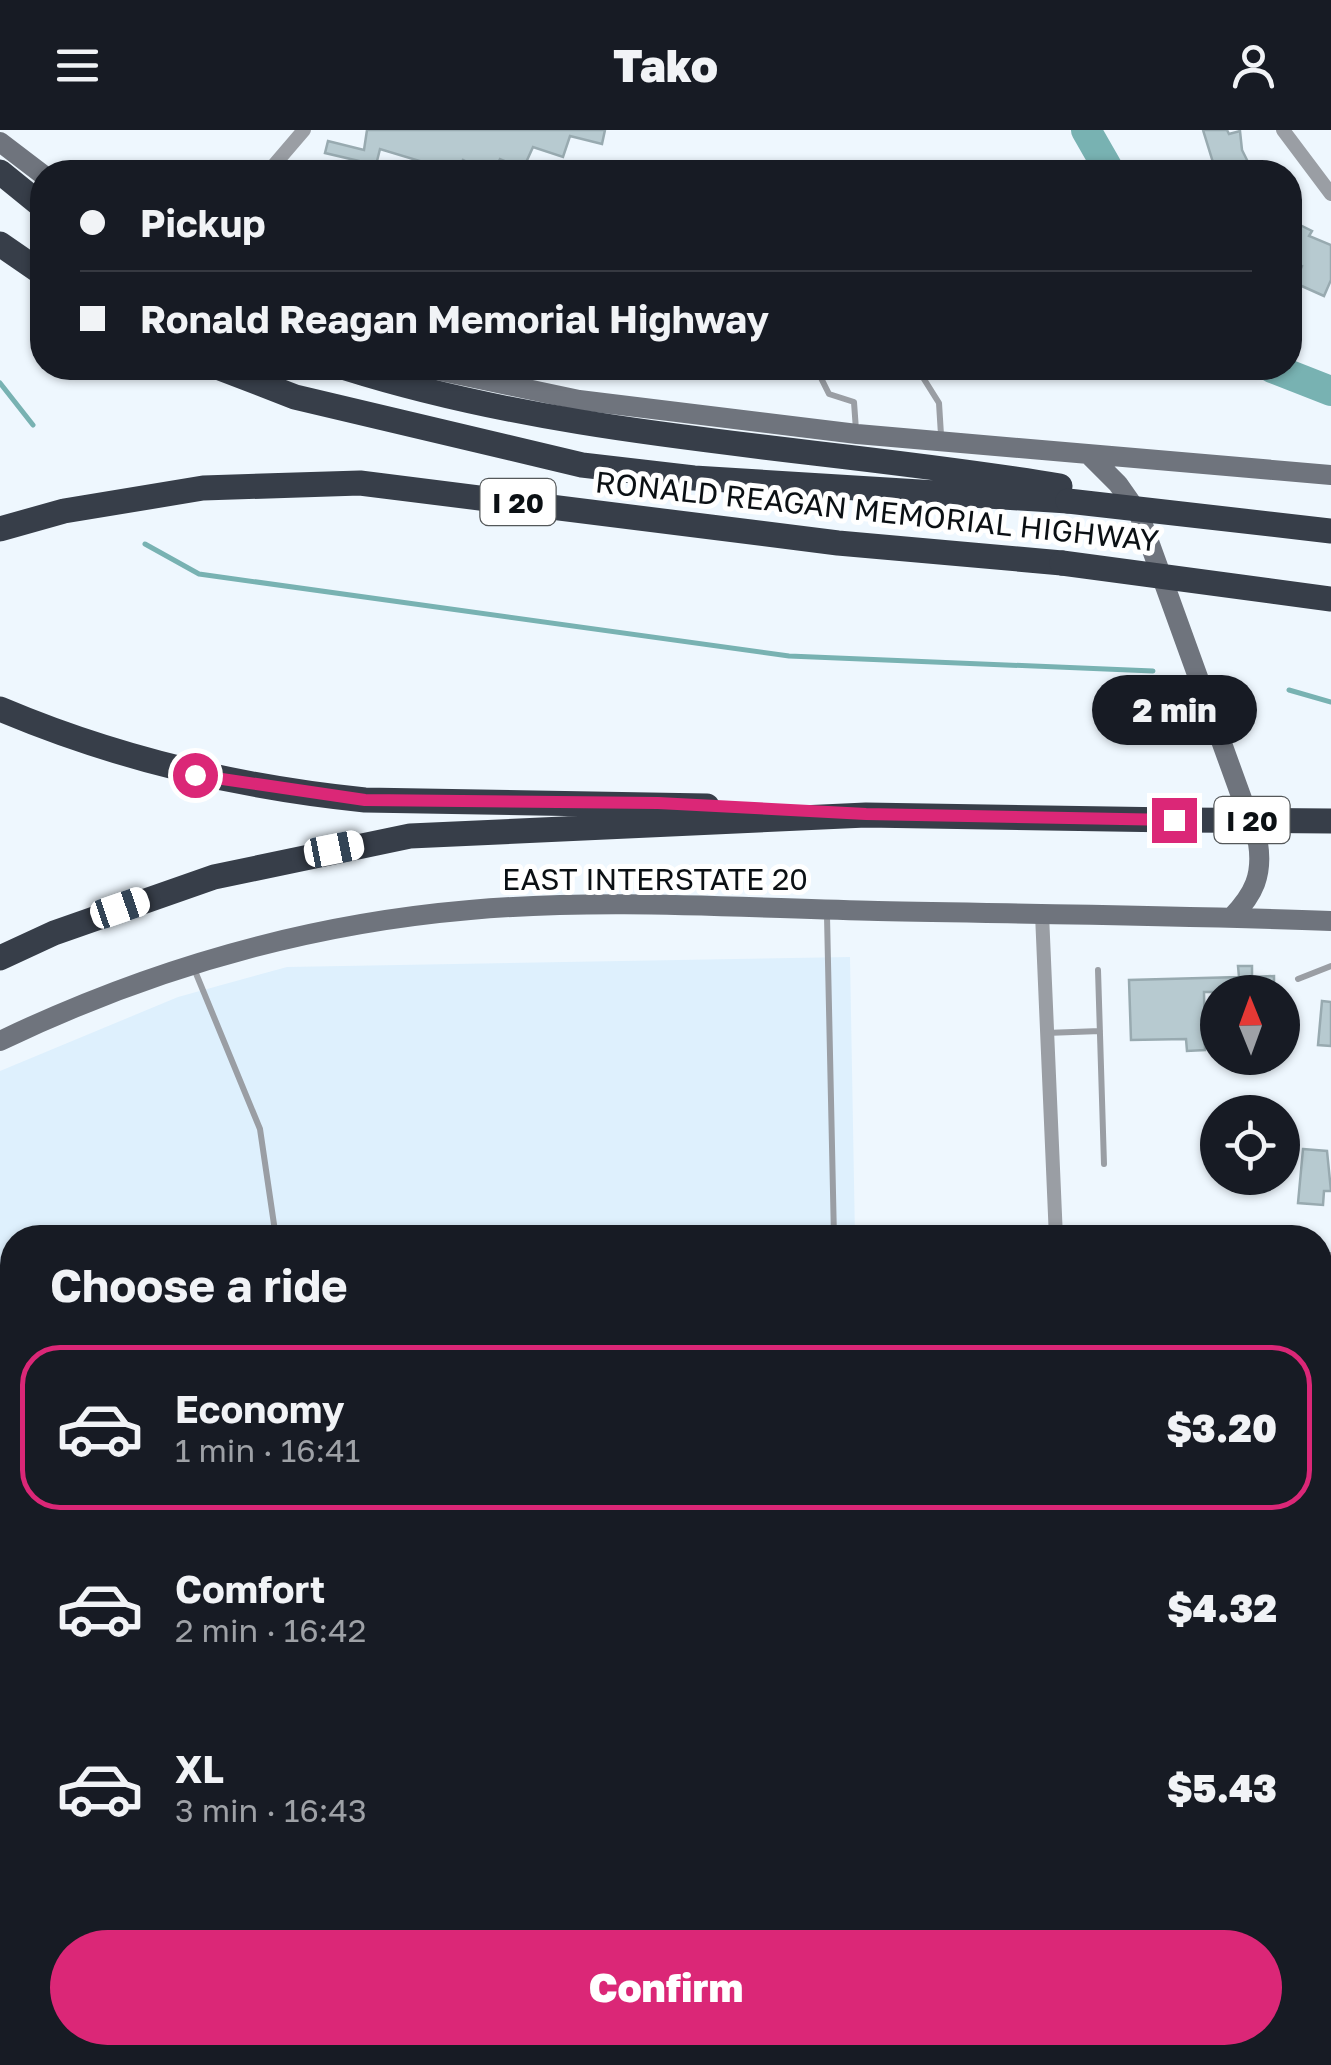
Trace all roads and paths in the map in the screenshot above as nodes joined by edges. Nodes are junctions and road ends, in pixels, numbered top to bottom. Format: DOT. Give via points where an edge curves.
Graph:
graph roads {
  1 [pos="304,130"];
  2 [pos="1283,130"];
  3 [pos="0,142"];
  4 [pos="278,160"];
  5 [pos="30,165"];
  6 [pos="0,172"];
  7 [pos="1331,194"];
  8 [pos="30,196"];
  9 [pos="0,244"];
  10 [pos="30,265"];
  11 [pos="252,380"];
  12 [pos="389,380"];
  13 [pos="484,380"];
  14 [pos="822,380"];
  15 [pos="925,380"];
  16 [pos="857,434"];
  17 [pos="941,442"];
  18 [pos="1089,455"];
  19 [pos="1331,475"];
  20 [pos="1069,495"];
  21 [pos="0,529"];
  22 [pos="1331,531"];
  23 [pos="1331,599"];
  24 [pos="0,708"];
  25 [pos="866,814"];
  26 [pos="1331,821"];
  27 [pos="827,910"];
  28 [pos="1042,914"];
  29 [pos="1232,917"];
  30 [pos="1331,920"];
  31 [pos="0,958"];
  32 [pos="192,965"];
  33 [pos="1331,966"];
  34 [pos="1098,970"];
  35 [pos="1300,978"];
  36 [pos="1100,1031"];
  37 [pos="1046,1033"];
  38 [pos="0,1041"];
  39 [pos="1104,1164"];
  40 [pos="274,1225"];
  41 [pos="834,1225"];
  42 [pos="1055,1225"];
  1 -- 4 [label="street"];
  2 -- 7 [label="street"];
  3 -- 5 [label="main road"];
  6 -- 8 [label="highway"];
  9 -- 10 [label="highway"];
  11 -- 20 [label="highway" via="582,465 694,478"];
  12 -- 20 [label="highway" via="481,406 591,425 957,469"];
  13 -- 16 [label="main road" via="579,400"];
  14 -- 16 [label="lane" via="829,394 854,402"];
  15 -- 17 [label="lane" via="939,403"];
  16 -- 17 [label="main road"];
  17 -- 18 [label="main road"];
  18 -- 19 [label="main road"];
  18 -- 29 [label="main road" via="1139,514 1258,843 1260,876"];
  20 -- 22 [label="highway, bridge"];
  21 -- 23 [label="highway, RONALD REAGAN MEMORIAL HIGHWAY / I 20, bridge" via="203,488 360,484"];
  24 -- 25 [label="highway" via="140,760 312,795"];
  25 -- 26 [label="highway, I 20, bridge"];
  25 -- 31 [label="highway, I 20" via="519,828 364,843 214,877"];
  27 -- 28 [label="main road, EAST INTERSTATE 20"];
  27 -- 32 [label="main road, EAST INTERSTATE 20" via="472,910 338,928"];
  27 -- 41 [label="lane"];
  28 -- 29 [label="main road, EAST INTERSTATE 20"];
  28 -- 37 [label="street"];
  29 -- 30 [label="main road, EAST INTERSTATE 20"];
  32 -- 38 [label="main road, EAST INTERSTATE 20" via="112,991"];
  32 -- 40 [label="lane" via="260,1129"];
  33 -- 35 [label="lane"];
  34 -- 36 [label="lane"];
  36 -- 37 [label="lane"];
  36 -- 39 [label="lane"];
  37 -- 42 [label="street"];
}
